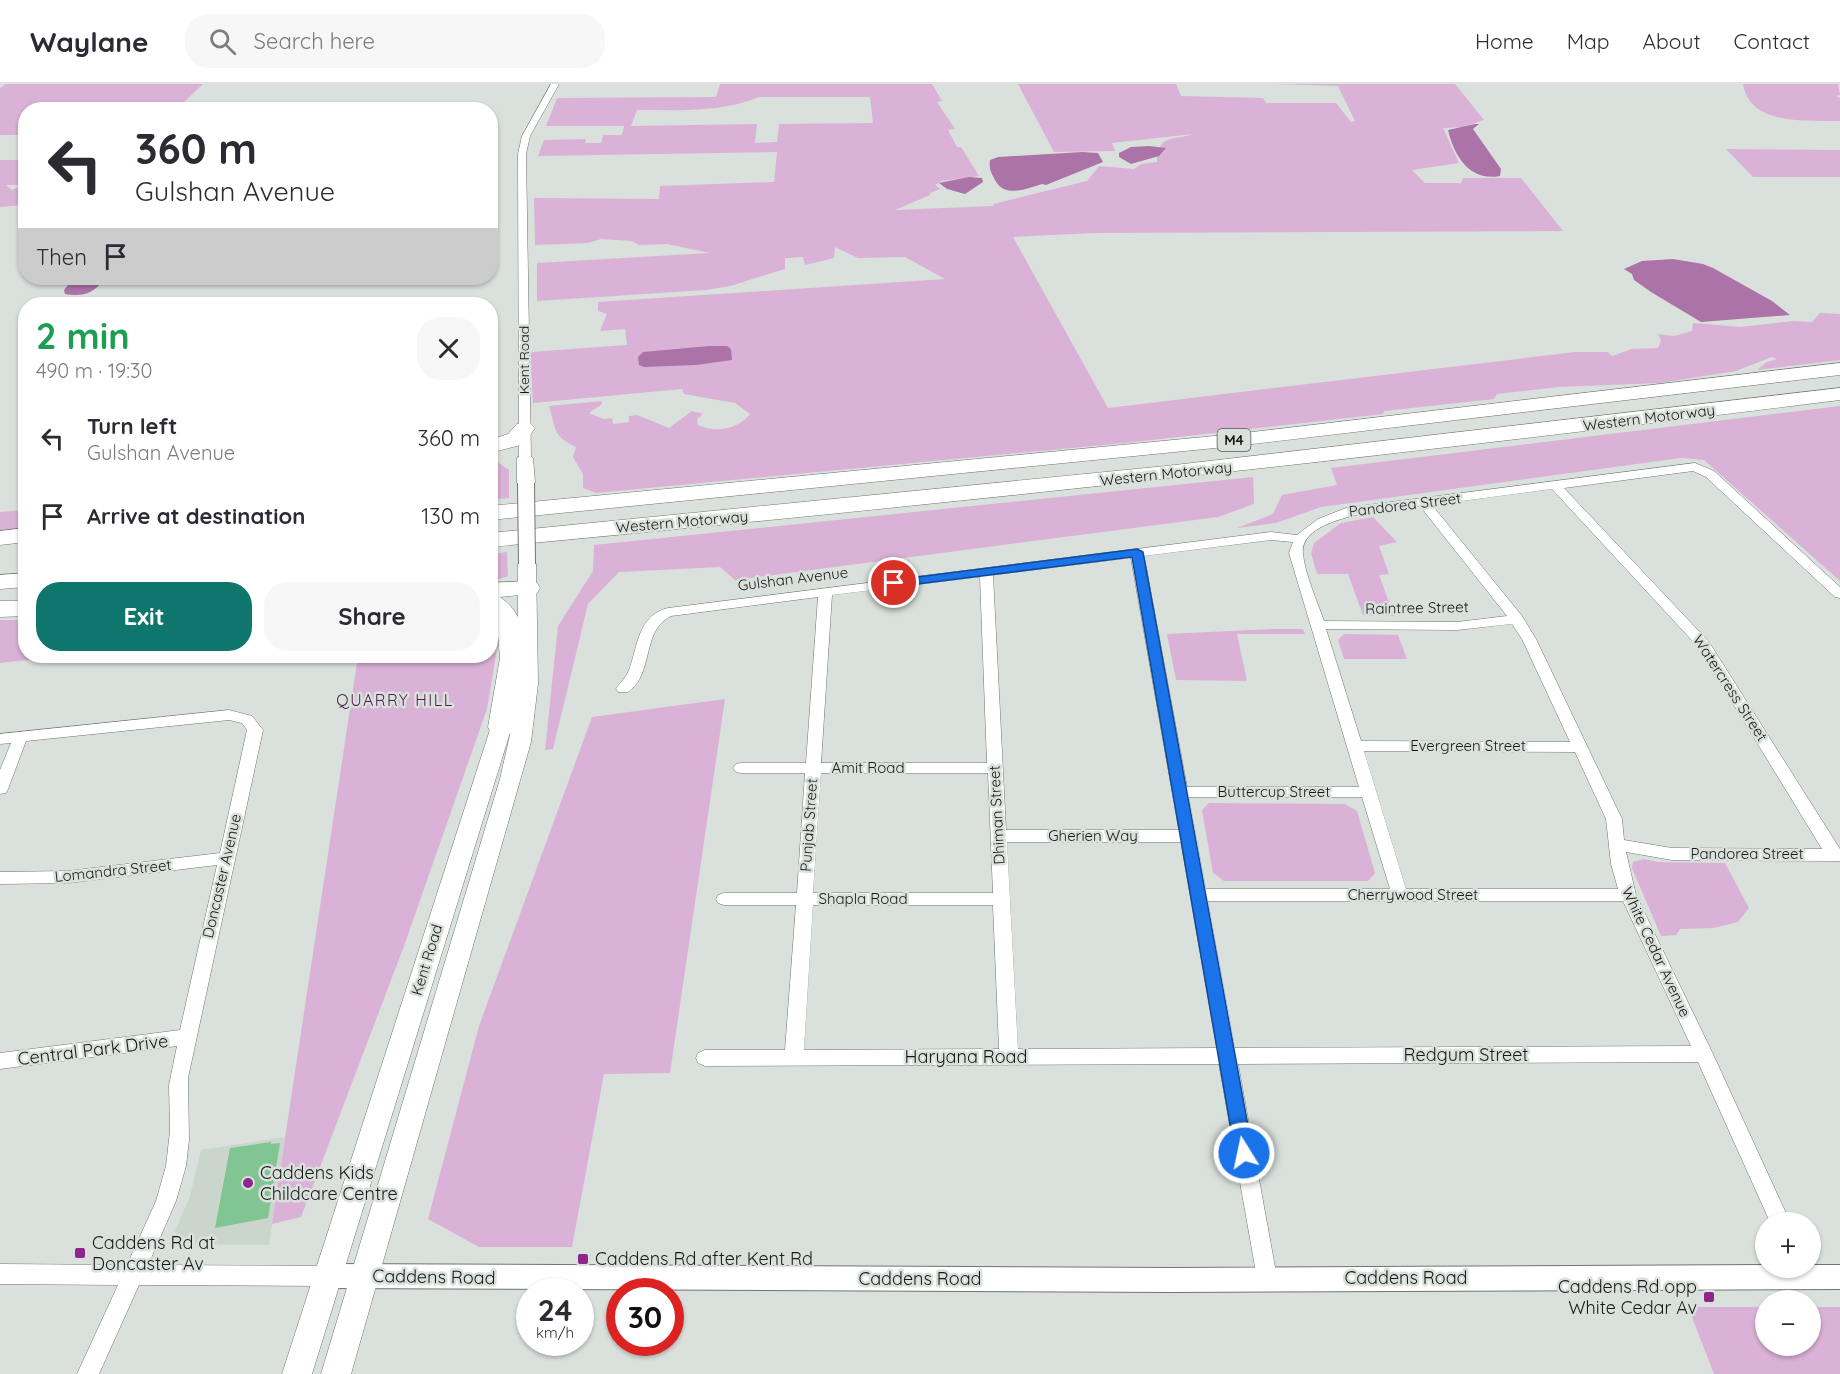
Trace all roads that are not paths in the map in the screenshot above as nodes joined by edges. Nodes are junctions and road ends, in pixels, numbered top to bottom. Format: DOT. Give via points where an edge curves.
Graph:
graph roads {
  1 [pos="555,84"];
  2 [pos="1840,369"];
  3 [pos="1840,394"];
  4 [pos="525,428"];
  5 [pos="498,445"];
  6 [pos="498,455"];
  7 [pos="525,458"];
  8 [pos="1556,486"];
  9 [pos="1423,502"];
  10 [pos="498,512"];
  11 [pos="18,536"];
  12 [pos="0,538"];
  13 [pos="498,539"];
  14 [pos="1300,540"];
  15 [pos="18,552"];
  16 [pos="1137,552"];
  17 [pos="0,553"];
  18 [pos="986,572"];
  19 [pos="527,576"];
  20 [pos="18,581"];
  21 [pos="0,582"];
  22 [pos="498,587"];
  23 [pos="825,592"];
  24 [pos="1840,594"];
  25 [pos="498,606"];
  26 [pos="18,608"];
  27 [pos="0,609"];
  28 [pos="1517,619"];
  29 [pos="1318,625"];
  30 [pos="527,645"];
  31 [pos="623,689"];
  32 [pos="501,727"];
  33 [pos="21,736"];
  34 [pos="0,739"];
  35 [pos="1356,746"];
  36 [pos="1581,747"];
  37 [pos="741,768"];
  38 [pos="813,768"];
  39 [pos="995,768"];
  40 [pos="0,789"];
  41 [pos="1180,792"];
  42 [pos="1369,792"];
  43 [pos="998,836"];
  44 [pos="1188,836"];
  45 [pos="1618,845"];
  46 [pos="1837,855"];
  47 [pos="226,858"];
  48 [pos="0,878"];
  49 [pos="1400,895"];
  50 [pos="1198,896"];
  51 [pos="1628,896"];
  52 [pos="724,899"];
  53 [pos="1001,899"];
  54 [pos="805,900"];
  55 [pos="186,1037"];
  56 [pos="1704,1054"];
  57 [pos="1009,1057"];
  58 [pos="1227,1057"];
  59 [pos="705,1058"];
  60 [pos="794,1058"];
  61 [pos="0,1061"];
  62 [pos="1775,1212"];
  63 [pos="1755,1273"];
  64 [pos="0,1274"];
  65 [pos="1821,1274"];
  66 [pos="133,1275"];
  67 [pos="328,1276"];
  68 [pos="366,1276"];
  69 [pos="1840,1277"];
  70 [pos="1267,1278"];
  71 [pos="88,1374"];
  72 [pos="297,1374"];
  73 [pos="336,1374"];
  1 -- 4 [label="street, Kent Road" via="526,136 522,154"];
  2 -- 10 [label="highway, Western Motorway / M4" via="1223,441"];
  3 -- 13 [label="highway, Western Motorway / M4" via="1299,459"];
  4 -- 5 [label="highway" via="516,439"];
  4 -- 7 [label="street, Kent Road"];
  6 -- 7 [label="highway"];
  7 -- 19 [label="main road, Kent Road, bridge"];
  8 -- 9 [label="street, Pandorea Street"];
  8 -- 24 [label="street, Pandorea Street" via="1686,468 1702,470"];
  8 -- 46 [label="street, Watercress Street" via="1704,645"];
  9 -- 14 [label="street, Pandorea Street" via="1340,513"];
  9 -- 28 [label="street, White Cedar Avenue"];
  11 -- 12 [label="highway"];
  14 -- 16 [label="street, Gulshan Avenue" via="1271,536"];
  14 -- 29 [label="street" via="1296,553"];
  15 -- 17 [label="highway"];
  16 -- 18 [label="street, Gulshan Avenue"];
  16 -- 41 [label="street"];
  18 -- 23 [label="street, Gulshan Avenue"];
  18 -- 39 [label="street, Dhiman Street"];
  19 -- 22 [label="highway"];
  19 -- 30 [label="main road, Kent Road"];
  20 -- 21 [label="highway"];
  23 -- 31 [label="street, Gulshan Avenue" via="660,615 651,624 633,678"];
  23 -- 38 [label="street, Punjab Street"];
  25 -- 32 [label="highway" via="504,609 514,641"];
  26 -- 27 [label="highway"];
  28 -- 29 [label="street, Raintree Street" via="1457,626"];
  28 -- 36 [label="street, White Cedar Avenue"];
  29 -- 35 [label="street"];
  30 -- 32 [label="main road, Kent Road"];
  30 -- 68 [label="main road, Kent Road" via="525,711 511,779"];
  32 -- 67 [label="main road, Kent Road"];
  33 -- 34 [label="street, Doncaster Avenue"];
  33 -- 40 [label="street"];
  33 -- 47 [label="street, Doncaster Avenue" via="222,715 247,719 254,726 254,734"];
  35 -- 36 [label="street, Evergreen Street"];
  35 -- 42 [label="street"];
  36 -- 45 [label="street, White Cedar Avenue" via="1613,816"];
  37 -- 38 [label="street, Amit Road"];
  38 -- 39 [label="street, Amit Road"];
  38 -- 54 [label="street, Punjab Street"];
  39 -- 43 [label="street, Dhiman Street"];
  41 -- 42 [label="street, Buttercup Street"];
  41 -- 44 [label="street"];
  42 -- 49 [label="street"];
  43 -- 44 [label="street, Gherien Way"];
  43 -- 53 [label="street, Dhiman Street"];
  44 -- 50 [label="street"];
  45 -- 46 [label="street, Pandorea Street" via="1672,854"];
  45 -- 51 [label="street, White Cedar Avenue"];
  47 -- 48 [label="street, Lomandra Street" via="68,877"];
  47 -- 55 [label="street, Doncaster Avenue"];
  49 -- 50 [label="street, Cherrywood Street"];
  49 -- 51 [label="street, Cherrywood Street"];
  50 -- 58 [label="street"];
  51 -- 56 [label="street, White Cedar Avenue"];
  52 -- 54 [label="street, Shapla Road"];
  53 -- 54 [label="street, Shapla Road"];
  53 -- 57 [label="street, Dhiman Street"];
  54 -- 60 [label="street, Punjab Street"];
  55 -- 61 [label="street, Central Park Drive"];
  55 -- 66 [label="street, Doncaster Avenue" via="177,1088 180,1130 176,1164"];
  56 -- 58 [label="street, Redgum Street"];
  56 -- 62 [label="street, White Cedar Avenue"];
  57 -- 58 [label="street, Haryana Road"];
  57 -- 60 [label="street, Haryana Road"];
  58 -- 70 [label="street"];
  59 -- 60 [label="street, Haryana Road"];
  63 -- 70 [label="street, Caddens Road"];
  64 -- 66 [label="street, Caddens Road"];
  65 -- 69 [label="street, Caddens Road"];
  66 -- 67 [label="street, Caddens Road"];
  66 -- 71 [label="street, Doncaster Avenue"];
  67 -- 68 [label="street, Caddens Road"];
  67 -- 72 [label="main road, Kent Road"];
  68 -- 70 [label="street, Caddens Road"];
  68 -- 73 [label="main road, Kent Road"];
}
